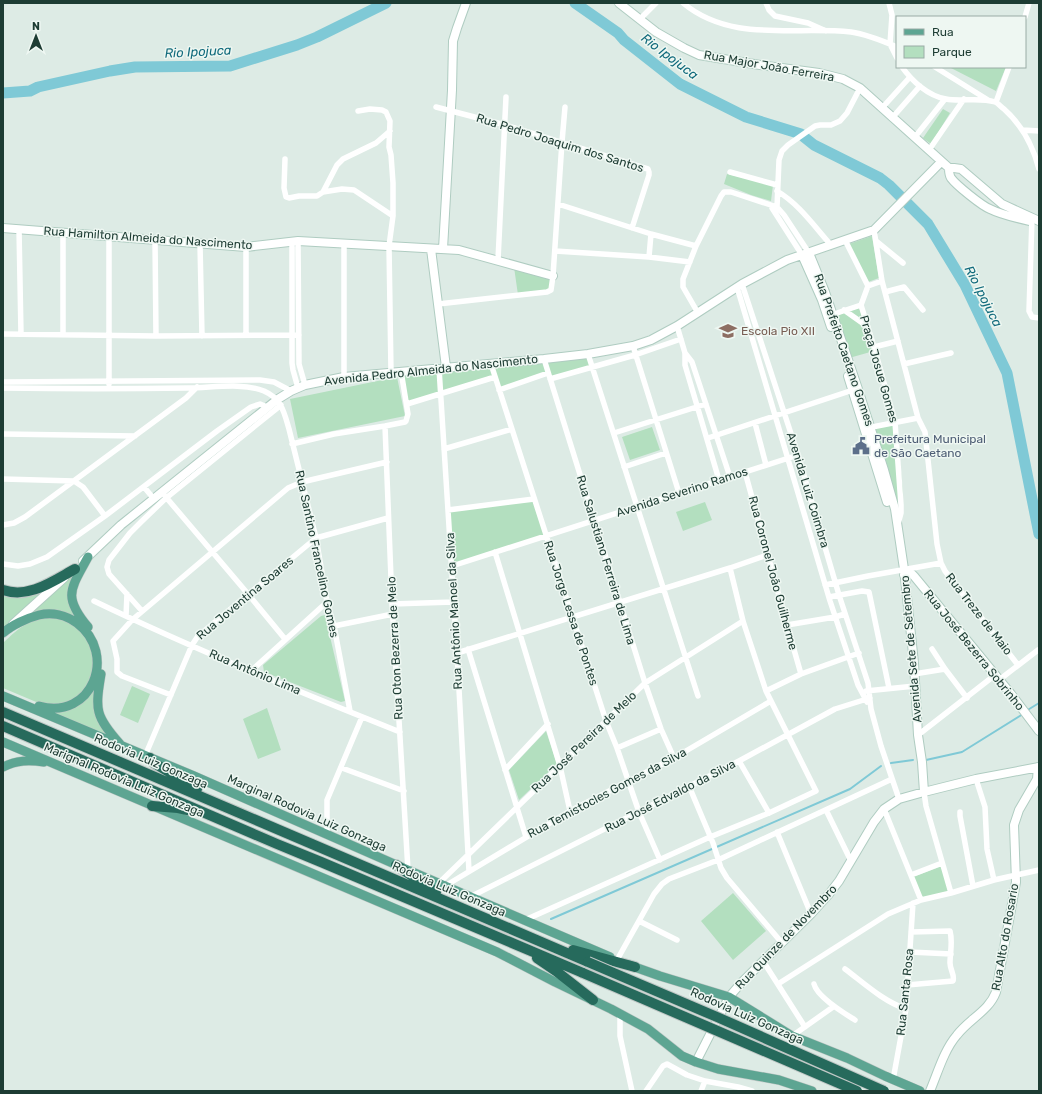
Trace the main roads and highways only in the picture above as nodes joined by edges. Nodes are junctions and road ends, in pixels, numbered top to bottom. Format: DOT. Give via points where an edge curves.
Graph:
graph roads {
  1 [pos="88,557"];
  2 [pos="75,569"];
  3 [pos="3,590"];
  4 [pos="4,632"];
  5 [pos="3,695"];
  6 [pos="3,712"];
  7 [pos="3,726"];
  8 [pos="3,742"];
  9 [pos="122,747"];
  10 [pos="147,757"];
  11 [pos="58,765"];
  12 [pos="3,767"];
  13 [pos="152,806"];
  14 [pos="246,815"];
  15 [pos="277,844"];
  16 [pos="396,865"];
  17 [pos="459,908"];
  18 [pos="514,931"];
  19 [pos="497,936"];
  20 [pos="635,967"];
  21 [pos="593,1000"];
  22 [pos="810,1070"];
  23 [pos="812,1091"];
  24 [pos="846,1091"];
  25 [pos="857,1091"];
  26 [pos="884,1091"];
  27 [pos="920,1091"];
  1 -- 9 [label="main road" via="74,583 72,601 76,612 94,634 99,645 102,663 97,695 98,711 104,725"];
  2 -- 3 [label="highway" via="36,589 21,592"];
  4 -- 5 [label="main road" via="43,614 65,616 81,626 91,640 97,668 92,685 86,694 64,708 48,708"];
  5 -- 9 [label="main road"];
  6 -- 14 [label="highway, Rodovia Luiz Gonzaga"];
  7 -- 15 [label="highway, Rodovia Luiz Gonzaga"];
  8 -- 11 [label="main road, Marignal Rodovia Luiz Gonzaga"];
  9 -- 10 [label="main road"];
  10 -- 14 [label="highway" via="189,784 232,805"];
  10 -- 16 [label="main road, Marginal Rodovia Luiz Gonzaga"];
  11 -- 12 [label="main road" via="27,760"];
  11 -- 13 [label="main road, Marignal Rodovia Luiz Gonzaga"];
  13 -- 15 [label="highway" via="190,811 256,839"];
  13 -- 21 [label="main road, Marignal Rodovia Luiz Gonzaga" via="497,952"];
  14 -- 17 [label="highway, Rodovia Luiz Gonzaga"];
  15 -- 19 [label="highway, Rodovia Luiz Gonzaga"];
  16 -- 17 [label="highway"];
  16 -- 20 [label="main road, Marginal Rodovia Luiz Gonzaga"];
  17 -- 18 [label="highway, Rodovia Luiz Gonzaga"];
  18 -- 20 [label="highway"];
  18 -- 26 [label="highway, Rodovia Luiz Gonzaga, bridge"];
  19 -- 21 [label="highway" via="540,960"];
  19 -- 22 [label="highway, Rodovia Luiz Gonzaga, bridge"];
  20 -- 27 [label="main road, Marginal Rodovia Luiz Gonzaga" via="729,997 792,1036"];
  21 -- 23 [label="main road" via="648,1030 682,1056 696,1062 718,1069 779,1080"];
  22 -- 24 [label="highway"];
  22 -- 25 [label="highway, Rodovia Luiz Gonzaga, bridge"];
}
